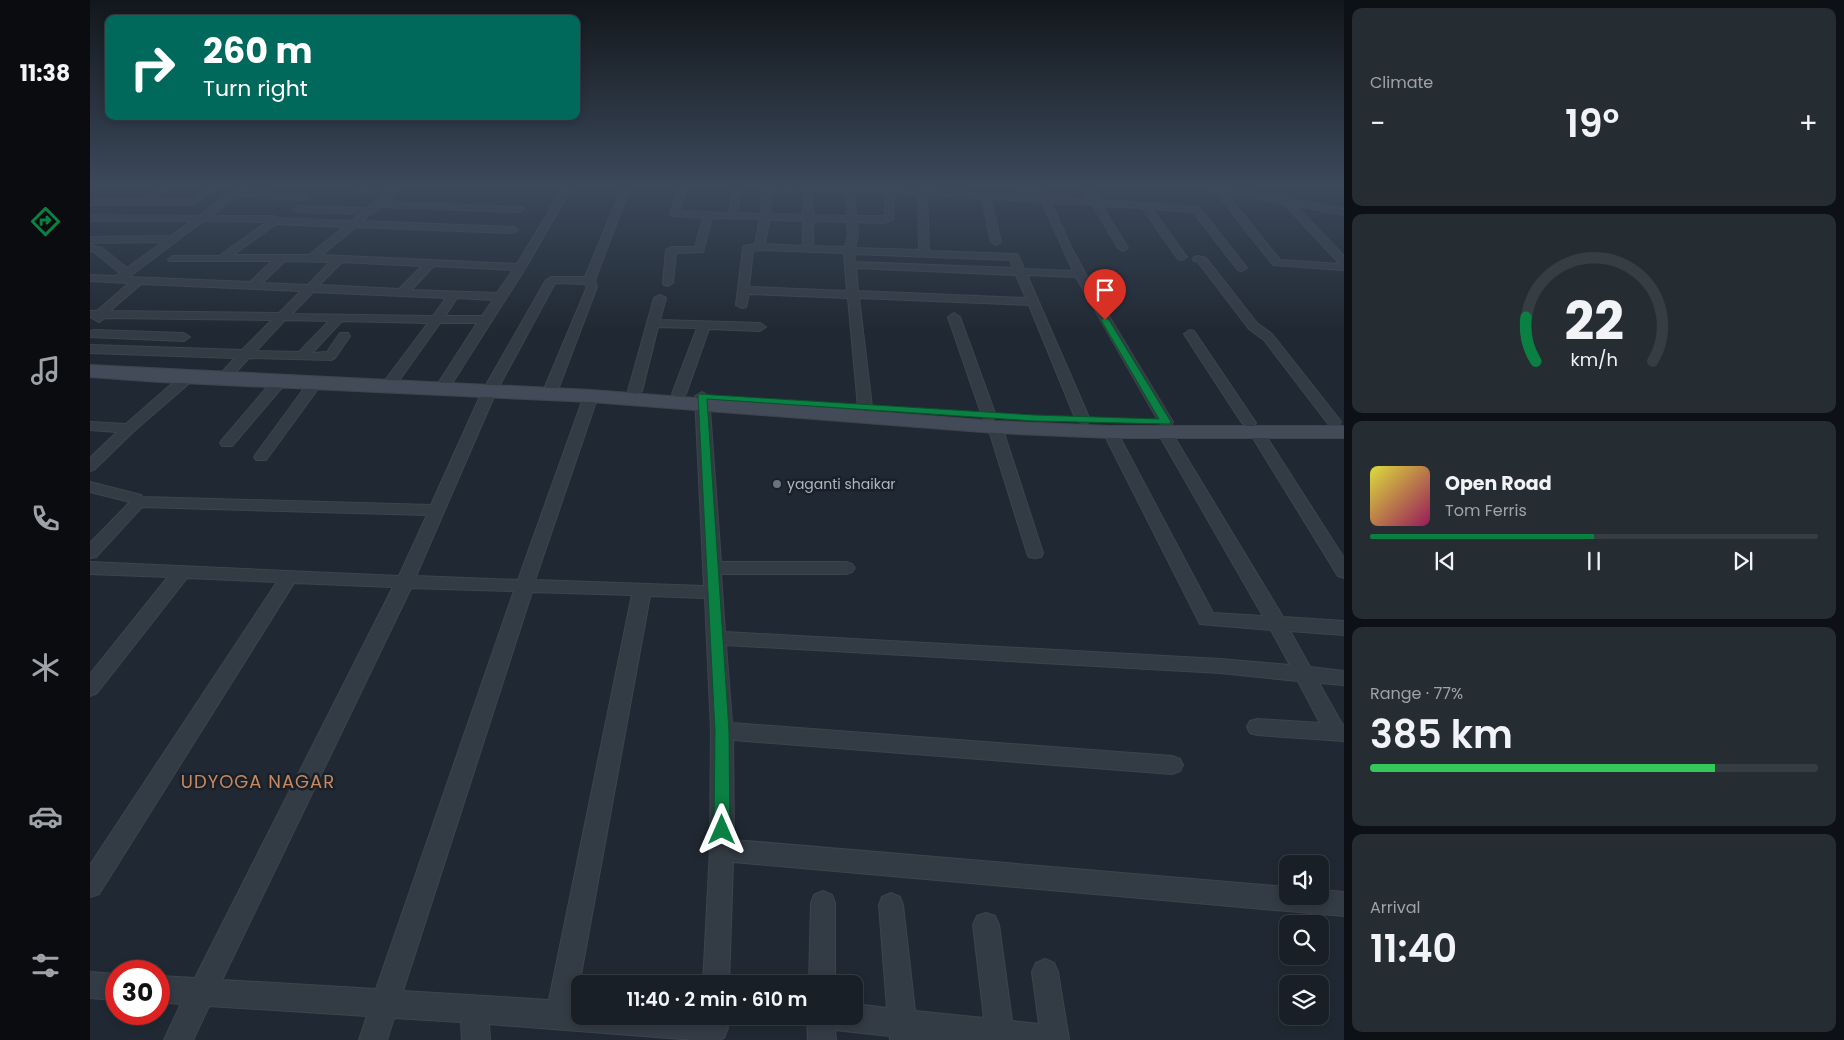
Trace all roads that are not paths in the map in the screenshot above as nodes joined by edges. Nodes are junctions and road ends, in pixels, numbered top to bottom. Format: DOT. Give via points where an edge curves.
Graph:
graph roads {
  1 [pos="181,234"];
  2 [pos="257,234"];
  3 [pos="341,234"];
  4 [pos="543,234"];
  5 [pos="608,234"];
  6 [pos="703,234"];
  7 [pos="762,234"];
  8 [pos="808,234"];
  9 [pos="853,234"];
  10 [pos="925,234"];
  11 [pos="994,234"];
  12 [pos="1059,234"];
  13 [pos="1114,234"];
  14 [pos="1165,234"];
  15 [pos="1215,234"];
  16 [pos="1254,234"];
  17 [pos="1317,234"];
  18 [pos="173,239"];
  19 [pos="90,240"];
  20 [pos="996,242"];
  21 [pos="760,247"];
  22 [pos="808,248"];
  23 [pos="1123,248"];
  24 [pos="158,249"];
  25 [pos="849,250"];
  26 [pos="96,251"];
  27 [pos="924,253"];
  28 [pos="1182,257"];
  29 [pos="312,258"];
  30 [pos="173,259"];
  31 [pos="221,259"];
  32 [pos="281,259"];
  33 [pos="339,259"];
  34 [pos="1198,259"];
  35 [pos="90,260"];
  36 [pos="1344,262"];
  37 [pos="430,264"];
  38 [pos="850,265"];
  39 [pos="521,267"];
  40 [pos="1344,267"];
  41 [pos="1242,268"];
  42 [pos="1019,272"];
  43 [pos="1080,274"];
  44 [pos="122,276"];
  45 [pos="90,278"];
  46 [pos="139,280"];
  47 [pos="589,280"];
  48 [pos="668,283"];
  49 [pos="252,286"];
  50 [pos="310,289"];
  51 [pos="744,290"];
  52 [pos="401,293"];
  53 [pos="854,295"];
  54 [pos="454,296"];
  55 [pos="500,297"];
  56 [pos="660,298"];
  57 [pos="1032,302"];
  58 [pos="742,305"];
  59 [pos="95,314"];
  60 [pos="282,317"];
  61 [pos="954,317"];
  62 [pos="339,318"];
  63 [pos="436,319"];
  64 [pos="484,320"];
  65 [pos="653,323"];
  66 [pos="704,325"];
  67 [pos="760,327"];
  68 [pos="94,334"];
  69 [pos="1190,334"];
  70 [pos="344,336"];
  71 [pos="184,337"];
  72 [pos="90,349"];
  73 [pos="245,355"];
  74 [pos="302,356"];
  75 [pos="90,364"];
  76 [pos="90,371"];
  77 [pos="228,372"];
  78 [pos="188,377"];
  79 [pos="393,379"];
  80 [pos="280,381"];
  81 [pos="316,382"];
  82 [pos="446,382"];
  83 [pos="552,387"];
  84 [pos="491,388"];
  85 [pos="635,391"];
  86 [pos="679,394"];
  87 [pos="591,396"];
  88 [pos="701,400"];
  89 [pos="865,408"];
  90 [pos="1083,420"];
  91 [pos="992,421"];
  92 [pos="90,426"];
  93 [pos="1165,427"];
  94 [pos="129,428"];
  95 [pos="1253,428"];
  96 [pos="1341,429"];
  97 [pos="1110,432"];
  98 [pos="227,443"];
  99 [pos="261,457"];
  100 [pos="90,466"];
  101 [pos="90,487"];
  102 [pos="138,502"];
  103 [pos="438,510"];
  104 [pos="90,553"];
  105 [pos="1035,553"];
  106 [pos="90,568"];
  107 [pos="713,568"];
  108 [pos="846,568"];
  109 [pos="182,572"];
  110 [pos="1344,572"];
  111 [pos="289,576"];
  112 [pos="405,582"];
  113 [pos="525,586"];
  114 [pos="642,589"];
  115 [pos="714,592"];
  116 [pos="1276,622"];
  117 [pos="1344,628"];
  118 [pos="717,638"];
  119 [pos="1306,676"];
  120 [pos="1344,678"];
  121 [pos="90,688"];
  122 [pos="1257,728"];
  123 [pos="722,731"];
  124 [pos="1340,733"];
  125 [pos="1172,765"];
  126 [pos="722,850"];
  127 [pos="90,886"];
  128 [pos="823,903"];
  129 [pos="1344,904"];
  130 [pos="891,905"];
  131 [pos="986,925"];
  132 [pos="1045,972"];
  133 [pos="581,975"];
  134 [pos="716,975"];
  135 [pos="822,975"];
  136 [pos="90,985"];
  137 [pos="105,986"];
  138 [pos="170,990"];
  139 [pos="201,992"];
  140 [pos="385,1003"];
  141 [pos="474,1009"];
  142 [pos="571,1016"];
  143 [pos="863,1022"];
  144 [pos="679,1025"];
  145 [pos="821,1025"];
  146 [pos="714,1028"];
  147 [pos="903,1032"];
  148 [pos="1000,1037"];
  149 [pos="178,1040"];
  150 [pos="373,1040"];
  151 [pos="476,1040"];
  152 [pos="822,1040"];
  1 -- 18 [label="street"];
  2 -- 31 [label="street"];
  3 -- 29 [label="street"];
  4 -- 39 [label="street"];
  5 -- 47 [label="street"];
  6 -- 48 [label="street" via="699,250 671,250"];
  7 -- 21 [label="street"];
  8 -- 22 [label="street"];
  9 -- 25 [label="street"];
  10 -- 27 [label="street"];
  11 -- 20 [label="street"];
  12 -- 43 [label="street"];
  13 -- 23 [label="street"];
  14 -- 28 [label="street"];
  15 -- 41 [label="street"];
  16 -- 40 [label="street" via="1277,263"];
  17 -- 36 [label="street"];
  18 -- 19 [label="street"];
  18 -- 24 [label="street"];
  21 -- 22 [label="street"];
  21 -- 51 [label="street" via="748,248"];
  22 -- 25 [label="street"];
  24 -- 26 [label="street"];
  24 -- 44 [label="street"];
  25 -- 27 [label="street"];
  25 -- 38 [label="street"];
  26 -- 35 [label="street"];
  26 -- 44 [label="street"];
  27 -- 42 [label="street" via="1014,257"];
  29 -- 32 [label="street"];
  29 -- 33 [label="street"];
  30 -- 31 [label="street"];
  31 -- 32 [label="street"];
  32 -- 49 [label="street"];
  33 -- 37 [label="street"];
  33 -- 50 [label="street"];
  34 -- 96 [label="street" via="1253,326 1268,336"];
  37 -- 39 [label="street"];
  37 -- 52 [label="street"];
  38 -- 42 [label="street"];
  38 -- 53 [label="street"];
  39 -- 55 [label="street"];
  42 -- 43 [label="street"];
  42 -- 57 [label="street"];
  43 -- 93 [label="street"];
  44 -- 45 [label="street"];
  44 -- 46 [label="street"];
  46 -- 49 [label="street"];
  46 -- 59 [label="street"];
  47 -- 83 [label="street" via="592,287"];
  47 -- 84 [label="street" via="551,280"];
  49 -- 50 [label="street"];
  50 -- 52 [label="street"];
  50 -- 60 [label="street"];
  51 -- 53 [label="street"];
  51 -- 58 [label="street"];
  52 -- 54 [label="street"];
  53 -- 57 [label="street"];
  53 -- 89 [label="street"];
  54 -- 55 [label="street"];
  54 -- 63 [label="street"];
  55 -- 64 [label="street"];
  56 -- 65 [label="street"];
  57 -- 90 [label="street"];
  59 -- 60 [label="street"];
  59 -- 68 [label="street"];
  60 -- 62 [label="street"];
  60 -- 73 [label="street"];
  61 -- 91 [label="street"];
  62 -- 63 [label="street"];
  62 -- 74 [label="street"];
  63 -- 64 [label="street"];
  63 -- 79 [label="street"];
  64 -- 82 [label="street"];
  65 -- 66 [label="street"];
  65 -- 85 [label="street"];
  66 -- 67 [label="street"];
  66 -- 86 [label="street"];
  68 -- 71 [label="street"];
  68 -- 72 [label="street"];
  69 -- 95 [label="street"];
  70 -- 74 [label="street" via="331,355"];
  72 -- 73 [label="street"];
  73 -- 74 [label="street"];
  73 -- 77 [label="street"];
  75 -- 77 [label="main road"];
  76 -- 78 [label="main road"];
  77 -- 79 [label="main road"];
  78 -- 80 [label="main road"];
  78 -- 94 [label="street"];
  79 -- 82 [label="main road"];
  80 -- 81 [label="main road"];
  80 -- 98 [label="street"];
  81 -- 84 [label="main road"];
  81 -- 99 [label="street"];
  82 -- 84 [label="main road"];
  83 -- 84 [label="main road"];
  83 -- 85 [label="main road"];
  84 -- 87 [label="main road"];
  84 -- 103 [label="street"];
  85 -- 86 [label="main road"];
  86 -- 88 [label="main road"];
  87 -- 88 [label="main road"];
  87 -- 113 [label="street"];
  88 -- 89 [label="main road"];
  88 -- 91 [label="main road"];
  88 -- 107 [label="street"];
  89 -- 91 [label="main road"];
  90 -- 91 [label="main road"];
  90 -- 93 [label="main road"];
  91 -- 97 [label="main road"];
  91 -- 105 [label="street"];
  92 -- 94 [label="street"];
  93 -- 95 [label="main road"];
  93 -- 97 [label="main road"];
  93 -- 116 [label="street"];
  94 -- 100 [label="street"];
  95 -- 96 [label="main road"];
  95 -- 110 [label="street"];
  97 -- 116 [label="street" via="1207,618"];
  101 -- 102 [label="street" via="135,498"];
  102 -- 103 [label="street"];
  102 -- 104 [label="street"];
  103 -- 112 [label="street"];
  106 -- 109 [label="street"];
  107 -- 108 [label="street"];
  107 -- 115 [label="street"];
  109 -- 111 [label="street"];
  109 -- 121 [label="street"];
  111 -- 112 [label="street"];
  111 -- 127 [label="street"];
  112 -- 113 [label="street"];
  112 -- 139 [label="street"];
  113 -- 114 [label="street"];
  113 -- 140 [label="street"];
  114 -- 115 [label="street"];
  114 -- 133 [label="street"];
  115 -- 118 [label="street"];
  116 -- 117 [label="street"];
  116 -- 119 [label="street"];
  118 -- 119 [label="street" via="1220,666"];
  118 -- 123 [label="street"];
  119 -- 120 [label="street"];
  119 -- 124 [label="street"];
  122 -- 124 [label="street"];
  123 -- 125 [label="street"];
  123 -- 126 [label="street"];
  126 -- 129 [label="street"];
  126 -- 134 [label="street"];
  128 -- 135 [label="street"];
  130 -- 147 [label="street"];
  131 -- 148 [label="street"];
  132 -- 148 [label="street" via="1055,1040"];
  136 -- 137 [label="street"];
  138 -- 139 [label="street"];
  139 -- 140 [label="street"];
  139 -- 149 [label="street"];
  140 -- 141 [label="street"];
  140 -- 150 [label="street"];
  141 -- 142 [label="street"];
  141 -- 151 [label="street"];
  143 -- 147 [label="street"];
  144 -- 146 [label="street"];
  145 -- 152 [label="street"];
  147 -- 148 [label="street"];
}
